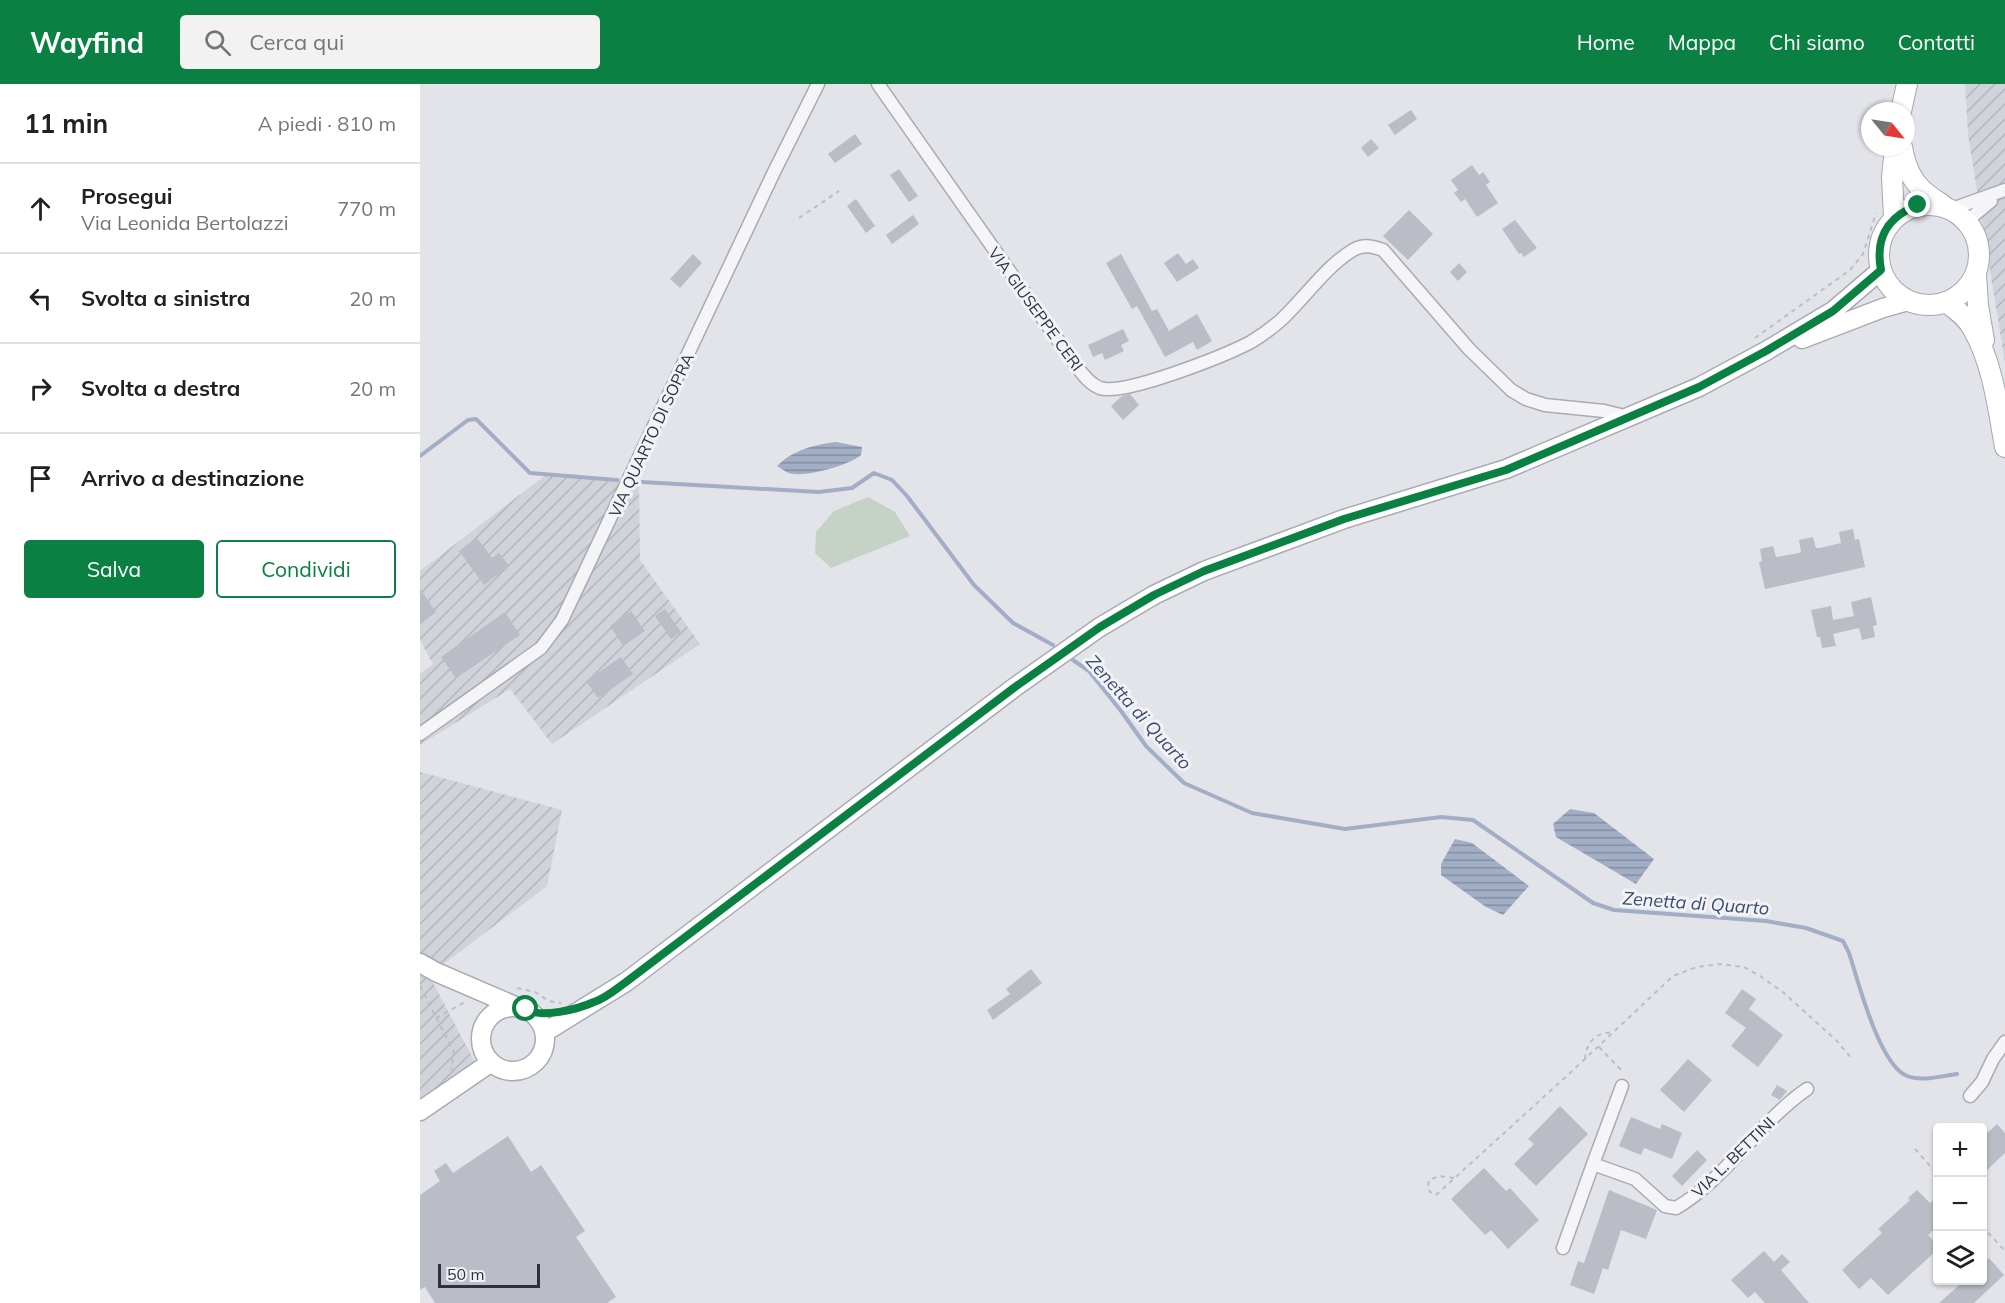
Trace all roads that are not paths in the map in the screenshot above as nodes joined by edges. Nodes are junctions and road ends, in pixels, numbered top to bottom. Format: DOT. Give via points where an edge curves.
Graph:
graph roads {
  1 [pos="818,84"];
  2 [pos="878,84"];
  3 [pos="1908,84"];
  4 [pos="1903,102"];
  5 [pos="1893,156"];
  6 [pos="1905,156"];
  7 [pos="2005,191"];
  8 [pos="1948,208"];
  9 [pos="1886,215"];
  10 [pos="1969,223"];
  11 [pos="1881,270"];
  12 [pos="1976,274"];
  13 [pos="1908,301"];
  14 [pos="1946,302"];
  15 [pos="1766,351"];
  16 [pos="1989,372"];
  17 [pos="1629,417"];
  18 [pos="2005,447"];
  19 [pos="420,734"];
  20 [pos="420,963"];
  21 [pos="472,991"];
  22 [pos="596,1002"];
  23 [pos="524,1010"];
  24 [pos="483,1028"];
  25 [pos="545,1032"];
  26 [pos="2005,1042"];
  27 [pos="486,1057"];
  28 [pos="1622,1086"];
  29 [pos="1808,1089"];
  30 [pos="1970,1096"];
  31 [pos="420,1111"];
  32 [pos="1593,1164"];
  33 [pos="1563,1248"];
  1 -- 19 [label="street, VIA QUARTO DI SOPRA" via="562,620 541,648"];
  2 -- 17 [label="street, VIA GIUSEPPE CERI" via="1074,363 1100,388 1140,385 1252,341 1280,321 1334,265 1354,249 1368,245 1383,250 1469,349 1511,390 1545,405"];
  3 -- 4 [label="main road"];
  5 -- 9 [label="main road"];
  6 -- 8 [label="main road" via="1913,180 1924,194"];
  7 -- 8 [label="street"];
  7 -- 10 [label="street" via="1972,216"];
  8 -- 9 [label="main road" via="1918,205"];
  8 -- 10 [label="main road"];
  9 -- 11 [label="main road" via="1880,243"];
  10 -- 12 [label="main road" via="1980,248"];
  11 -- 13 [label="main road" via="1896,294"];
  11 -- 15 [label="street" via="1833,311"];
  12 -- 14 [label="main road" via="1964,291"];
  12 -- 16 [label="main road"];
  13 -- 14 [label="main road" via="1927,305"];
  13 -- 15 [label="street"];
  14 -- 16 [label="main road" via="1972,327"];
  15 -- 17 [label="street" via="1699,387"];
  16 -- 18 [label="main road"];
  17 -- 22 [label="street" via="1506,470 1344,519 1204,571 1154,595 1100,627 1015,687"];
  20 -- 21 [label="street"];
  21 -- 23 [label="street"];
  21 -- 24 [label="street" via="480,1005"];
  22 -- 23 [label="street" via="572,1010"];
  22 -- 25 [label="street"];
  23 -- 24 [label="street" via="497,1010"];
  23 -- 25 [label="street" via="543,1024"];
  24 -- 27 [label="street" via="480,1039"];
  25 -- 27 [label="street" via="544,1050 521,1071 506,1071"];
  26 -- 30 [label="street"];
  27 -- 31 [label="street" via="468,1078"];
  28 -- 32 [label="street"];
  29 -- 32 [label="street, VIA L. BETTINI" via="1693,1198 1676,1208 1665,1206 1635,1179"];
  32 -- 33 [label="street"];
}
